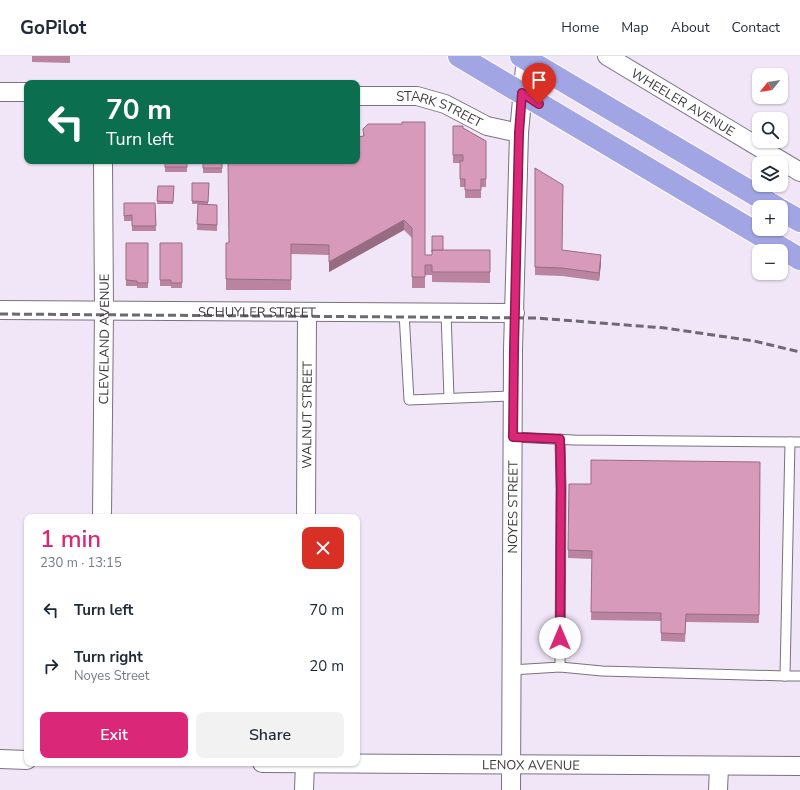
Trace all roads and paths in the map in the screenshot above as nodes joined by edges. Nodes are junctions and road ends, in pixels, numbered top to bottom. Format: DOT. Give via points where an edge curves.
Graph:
graph roads {
  1 [pos="459,56"];
  2 [pos="607,56"];
  3 [pos="524,57"];
  4 [pos="0,92"];
  5 [pos="24,92"];
  6 [pos="522,93"];
  7 [pos="360,96"];
  8 [pos="519,133"];
  9 [pos="102,164"];
  10 [pos="800,172"];
  11 [pos="764,200"];
  12 [pos="788,214"];
  13 [pos="800,221"];
  14 [pos="800,259"];
  15 [pos="0,310"];
  16 [pos="104,311"];
  17 [pos="307,312"];
  18 [pos="404,313"];
  19 [pos="446,313"];
  20 [pos="515,313"];
  21 [pos="513,396"];
  22 [pos="449,398"];
  23 [pos="513,437"];
  24 [pos="560,439"];
  25 [pos="790,442"];
  26 [pos="800,442"];
  27 [pos="102,514"];
  28 [pos="306,514"];
  29 [pos="560,668"];
  30 [pos="511,670"];
  31 [pos="785,676"];
  32 [pos="800,676"];
  33 [pos="0,759"];
  34 [pos="24,760"];
  35 [pos="360,763"];
  36 [pos="511,764"];
  37 [pos="305,766"];
  38 [pos="800,766"];
  39 [pos="719,767"];
  40 [pos="304,790"];
  41 [pos="511,790"];
  42 [pos="718,790"];
  1 -- 6 [label="highway"];
  2 -- 10 [label="street, WHEELER AVENUE"];
  3 -- 6 [label="street, NOYES STREET"];
  3 -- 11 [label="highway"];
  4 -- 5 [label="street"];
  6 -- 8 [label="street, NOYES STREET"];
  6 -- 14 [label="highway"];
  7 -- 8 [label="street, STARK STREET" via="417,96 446,104 487,126"];
  8 -- 20 [label="street, NOYES STREET"];
  9 -- 16 [label="street, CLEVELAND AVENUE"];
  12 -- 13 [label="highway"];
  15 -- 16 [label="street, SCHUYLER STREET"];
  16 -- 17 [label="street, SCHUYLER STREET"];
  16 -- 27 [label="street, CLEVELAND AVENUE"];
  17 -- 18 [label="street, SCHUYLER STREET"];
  17 -- 28 [label="street, WALNUT STREET"];
  18 -- 19 [label="street, SCHUYLER STREET"];
  18 -- 22 [label="lane" via="409,400"];
  19 -- 20 [label="street, SCHUYLER STREET"];
  19 -- 22 [label="lane"];
  20 -- 21 [label="street, NOYES STREET"];
  21 -- 22 [label="lane"];
  21 -- 23 [label="street, NOYES STREET"];
  23 -- 24 [label="lane"];
  23 -- 30 [label="street, NOYES STREET"];
  24 -- 25 [label="lane"];
  24 -- 29 [label="lane"];
  25 -- 26 [label="lane"];
  25 -- 31 [label="lane"];
  29 -- 30 [label="lane"];
  29 -- 31 [label="lane"];
  30 -- 36 [label="street, NOYES STREET"];
  31 -- 32 [label="lane"];
  33 -- 34 [label="street"];
  35 -- 36 [label="street, LENOX AVENUE"];
  36 -- 39 [label="street, LENOX AVENUE"];
  36 -- 41 [label="street, NOYES STREET"];
  37 -- 40 [label="street"];
  38 -- 39 [label="street, LENOX AVENUE"];
  39 -- 42 [label="street"];
}
